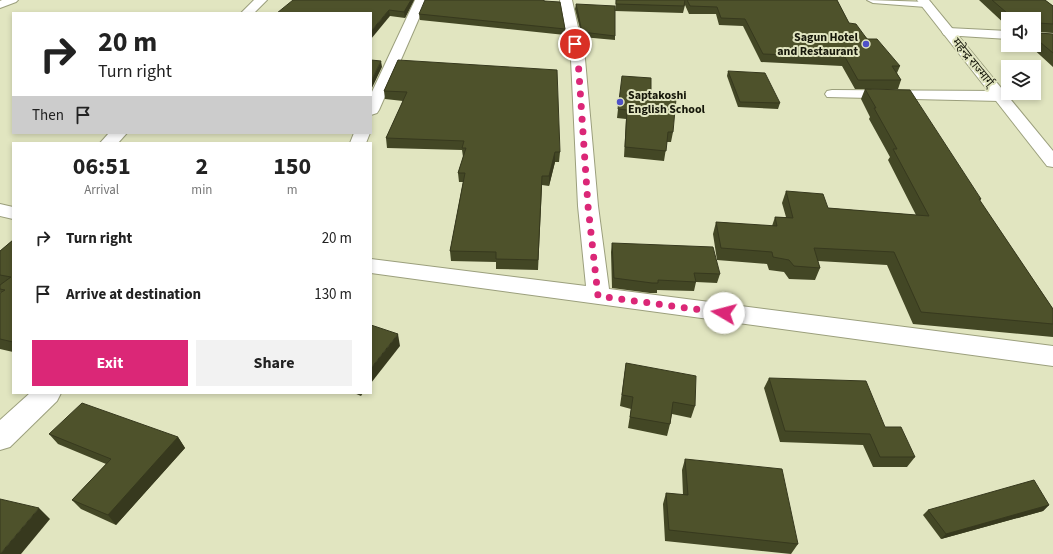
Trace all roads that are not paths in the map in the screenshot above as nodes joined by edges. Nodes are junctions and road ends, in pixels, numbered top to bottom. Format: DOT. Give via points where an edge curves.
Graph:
graph roads {
  1 [pos="12,0"];
  2 [pos="261,0"];
  3 [pos="421,0"];
  4 [pos="566,0"];
  5 [pos="873,0"];
  6 [pos="924,2"];
  7 [pos="0,5"];
  8 [pos="248,12"];
  9 [pos="948,32"];
  10 [pos="1001,35"];
  11 [pos="832,94"];
  12 [pos="1000,96"];
  13 [pos="372,108"];
  14 [pos="118,134"];
  15 [pos="109,142"];
  16 [pos="1053,162"];
  17 [pos="0,210"];
  18 [pos="12,213"];
  19 [pos="372,266"];
  20 [pos="598,296"];
  21 [pos="1053,356"];
  22 [pos="47,394"];
  23 [pos="0,438"];
  1 -- 7 [label="main road"];
  2 -- 8 [label="main road"];
  3 -- 13 [label="main road"];
  4 -- 20 [label="main road" via="578,59 588,206"];
  5 -- 6 [label="main road"];
  6 -- 9 [label="main road, महेन्द्र राज्मार्ग्"];
  9 -- 10 [label="main road"];
  9 -- 12 [label="main road, महेन्द्र राज्मार्ग्"];
  11 -- 12 [label="main road"];
  12 -- 16 [label="main road, महेन्द्र राज्मार्ग्"];
  14 -- 15 [label="main road"];
  17 -- 18 [label="main road"];
  19 -- 20 [label="main road"];
  20 -- 21 [label="main road"];
  22 -- 23 [label="main road"];
}
